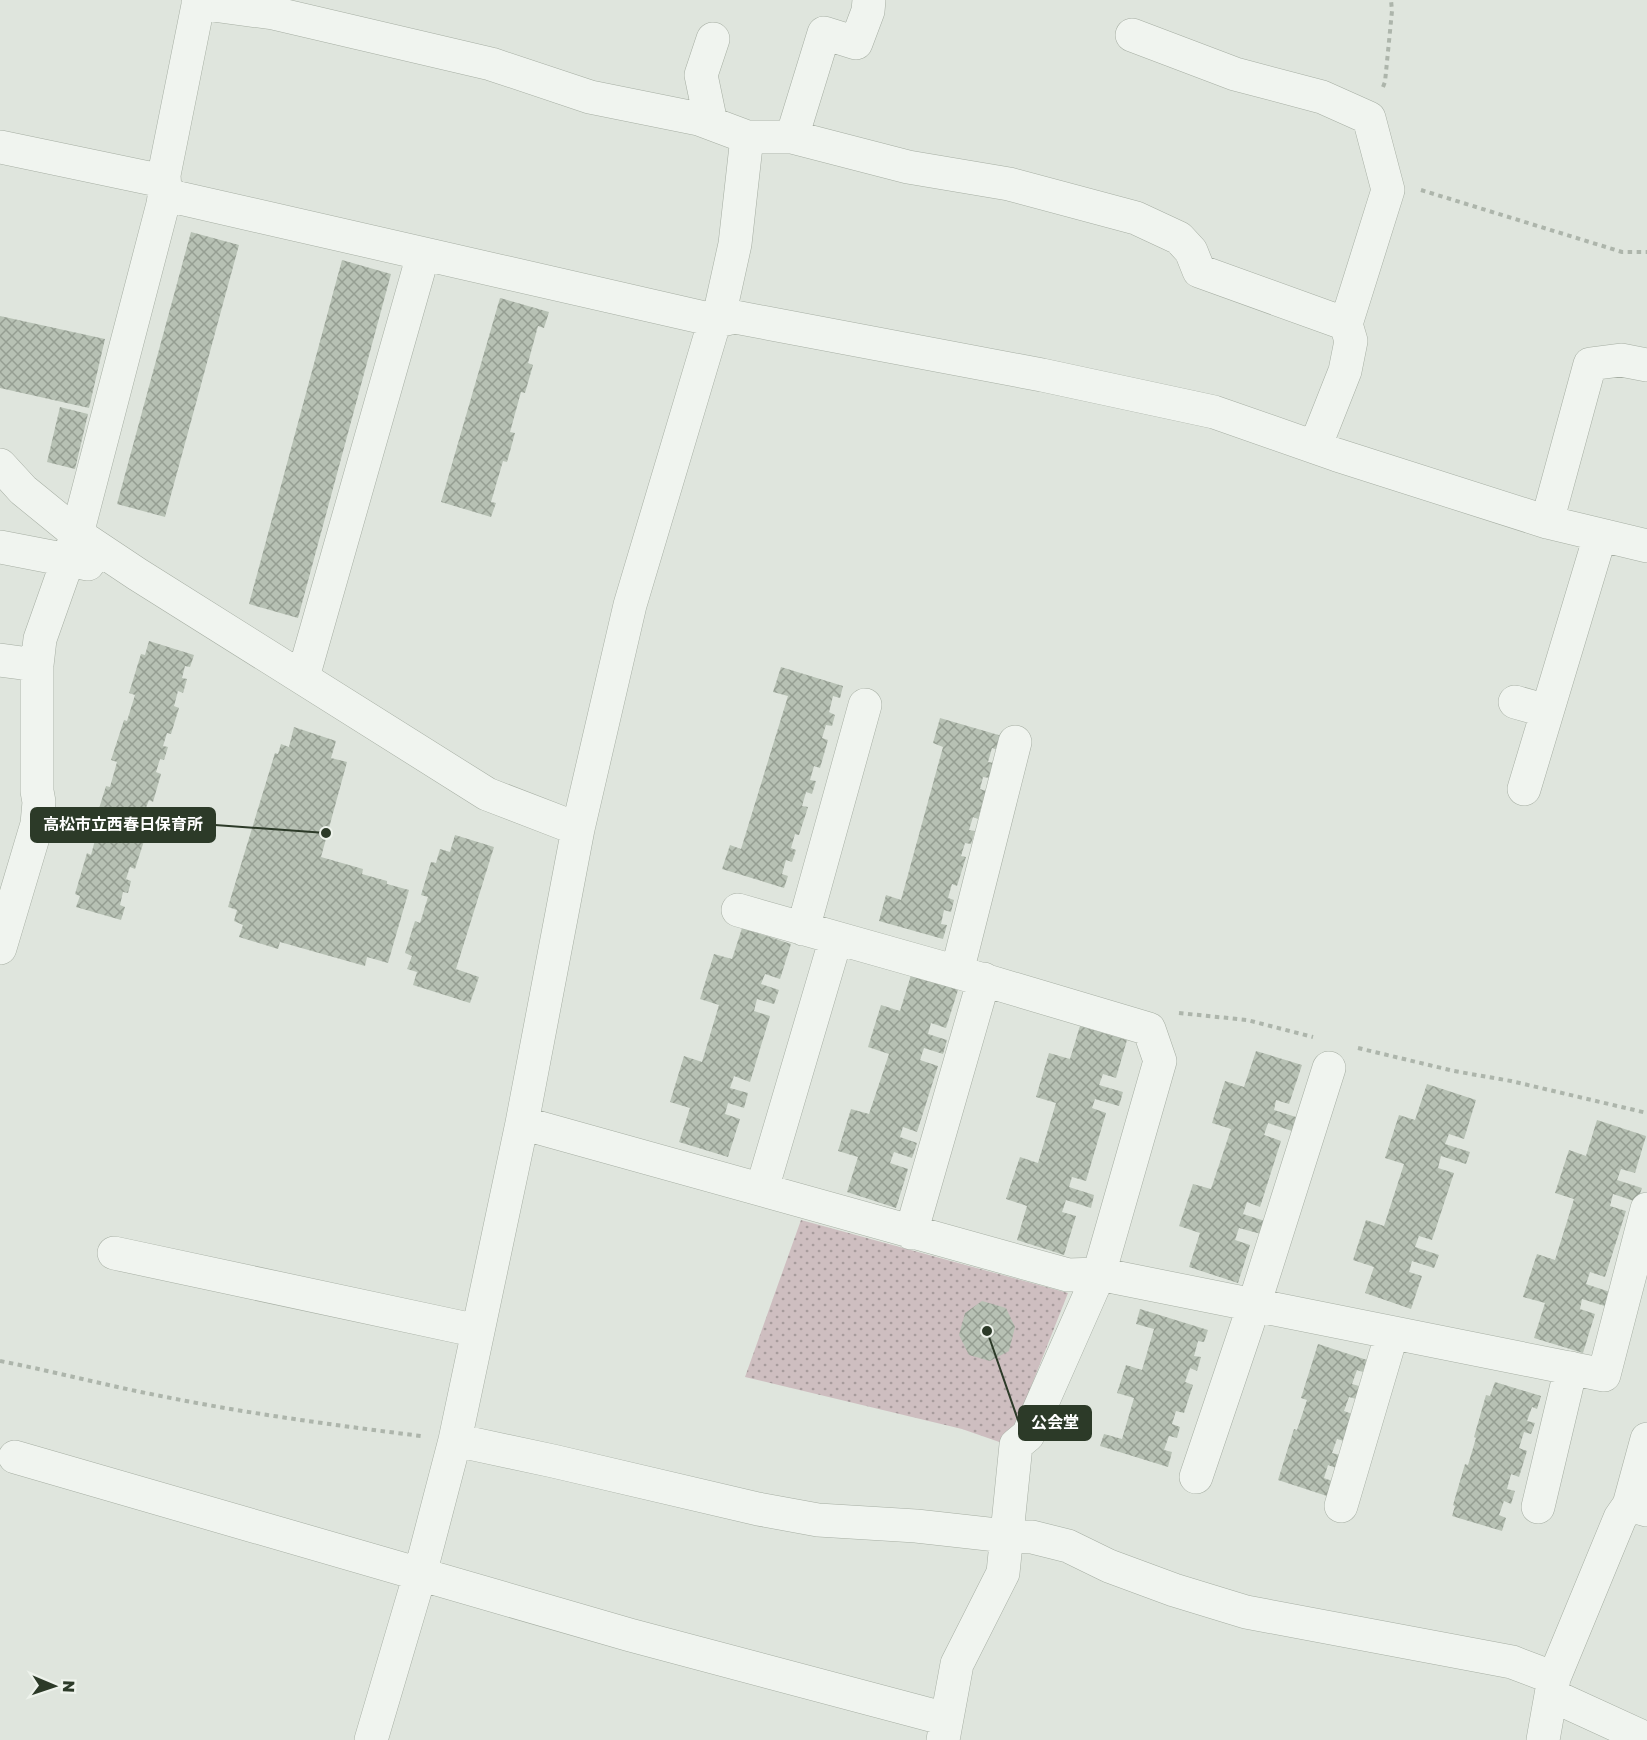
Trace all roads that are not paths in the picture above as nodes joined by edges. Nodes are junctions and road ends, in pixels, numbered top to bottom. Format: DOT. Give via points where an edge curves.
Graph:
graph roads {
  1 [pos="869,0"];
  2 [pos="199,2"];
  3 [pos="1132,34"];
  4 [pos="713,39"];
  5 [pos="711,123"];
  6 [pos="747,137"];
  7 [pos="792,137"];
  8 [pos="0,147"];
  9 [pos="165,190"];
  10 [pos="423,255"];
  11 [pos="718,321"];
  12 [pos="1346,324"];
  13 [pos="1647,365"];
  14 [pos="1316,447"];
  15 [pos="0,465"];
  16 [pos="1547,522"];
  17 [pos="1600,536"];
  18 [pos="1639,544"];
  19 [pos="0,547"];
  20 [pos="72,547"];
  21 [pos="0,660"];
  22 [pos="37,665"];
  23 [pos="303,677"];
  24 [pos="1515,702"];
  25 [pos="866,705"];
  26 [pos="1547,711"];
  27 [pos="1016,742"];
  28 [pos="1524,789"];
  29 [pos="578,829"];
  30 [pos="738,910"];
  31 [pos="803,929"];
  32 [pos="836,938"];
  33 [pos="0,948"];
  34 [pos="971,976"];
  35 [pos="1327,1054"];
  36 [pos="522,1123"];
  37 [pos="762,1189"];
  38 [pos="1647,1209"];
  39 [pos="911,1233"];
  40 [pos="114,1253"];
  41 [pos="1099,1274"];
  42 [pos="1254,1305"];
  43 [pos="478,1331"];
  44 [pos="1392,1333"];
  45 [pos="1571,1368"];
  46 [pos="1647,1439"];
  47 [pos="455,1440"];
  48 [pos="15,1457"];
  49 [pos="1196,1477"];
  50 [pos="1341,1506"];
  51 [pos="1538,1507"];
  52 [pos="1638,1508"];
  53 [pos="1006,1536"];
  54 [pos="420,1574"];
  55 [pos="1552,1686"];
  56 [pos="944,1730"];
  57 [pos="1644,1739"];
  58 [pos="371,1740"];
  59 [pos="1543,1740"];
  1 -- 7 [label="street" via="856,43 824,33"];
  2 -- 5 [label="street" via="273,13 491,64 590,97"];
  2 -- 9 [label="street" via="164,175"];
  3 -- 12 [label="street" via="1235,74 1323,97 1369,118 1388,190"];
  4 -- 5 [label="street" via="701,75"];
  5 -- 6 [label="street"];
  6 -- 7 [label="street"];
  6 -- 11 [label="street" via="735,244"];
  7 -- 12 [label="street" via="908,167 1009,184 1136,218 1179,238 1191,251 1199,270"];
  8 -- 9 [label="street" via="158,180"];
  9 -- 10 [label="street" via="174,197"];
  9 -- 20 [label="street"];
  10 -- 11 [label="street"];
  10 -- 23 [label="street"];
  11 -- 14 [label="street" via="735,316 1214,411"];
  11 -- 29 [label="street" via="712,330 630,605"];
  12 -- 14 [label="street" via="1351,341 1345,371"];
  13 -- 16 [label="street" via="1620,360 1590,364"];
  14 -- 16 [label="street"];
  15 -- 20 [label="street"];
  16 -- 17 [label="street"];
  17 -- 18 [label="street"];
  17 -- 26 [label="street"];
  19 -- 20 [label="street"];
  20 -- 22 [label="street" via="40,639"];
  20 -- 23 [label="street" via="137,574"];
  21 -- 22 [label="street"];
  22 -- 33 [label="street" via="37,824"];
  23 -- 29 [label="street" via="487,794"];
  24 -- 26 [label="street"];
  25 -- 31 [label="street"];
  26 -- 28 [label="street"];
  27 -- 34 [label="street"];
  29 -- 36 [label="street"];
  30 -- 31 [label="street"];
  31 -- 32 [label="street"];
  32 -- 34 [label="street"];
  32 -- 37 [label="street"];
  34 -- 39 [label="street"];
  34 -- 41 [label="street" via="1149,1029 1160,1061"];
  35 -- 42 [label="street"];
  36 -- 37 [label="street"];
  36 -- 43 [label="street"];
  37 -- 39 [label="street"];
  38 -- 45 [label="street" via="1604,1375"];
  39 -- 41 [label="street" via="1068,1275"];
  40 -- 43 [label="street"];
  41 -- 42 [label="street"];
  41 -- 53 [label="street" via="1028,1435 1017,1445"];
  42 -- 44 [label="street"];
  42 -- 49 [label="street"];
  43 -- 47 [label="street"];
  44 -- 45 [label="street"];
  44 -- 50 [label="street"];
  45 -- 51 [label="street"];
  46 -- 52 [label="street"];
  47 -- 53 [label="street" via="818,1520"];
  47 -- 54 [label="street"];
  48 -- 54 [label="street"];
  52 -- 55 [label="street" via="1620,1518"];
  53 -- 55 [label="street" via="1032,1537 1068,1546 1120,1570 1246,1612 1512,1662"];
  53 -- 56 [label="street" via="1003,1573 957,1664"];
  54 -- 56 [label="street"];
  54 -- 58 [label="street"];
  55 -- 57 [label="street"];
  55 -- 59 [label="street"];
}
